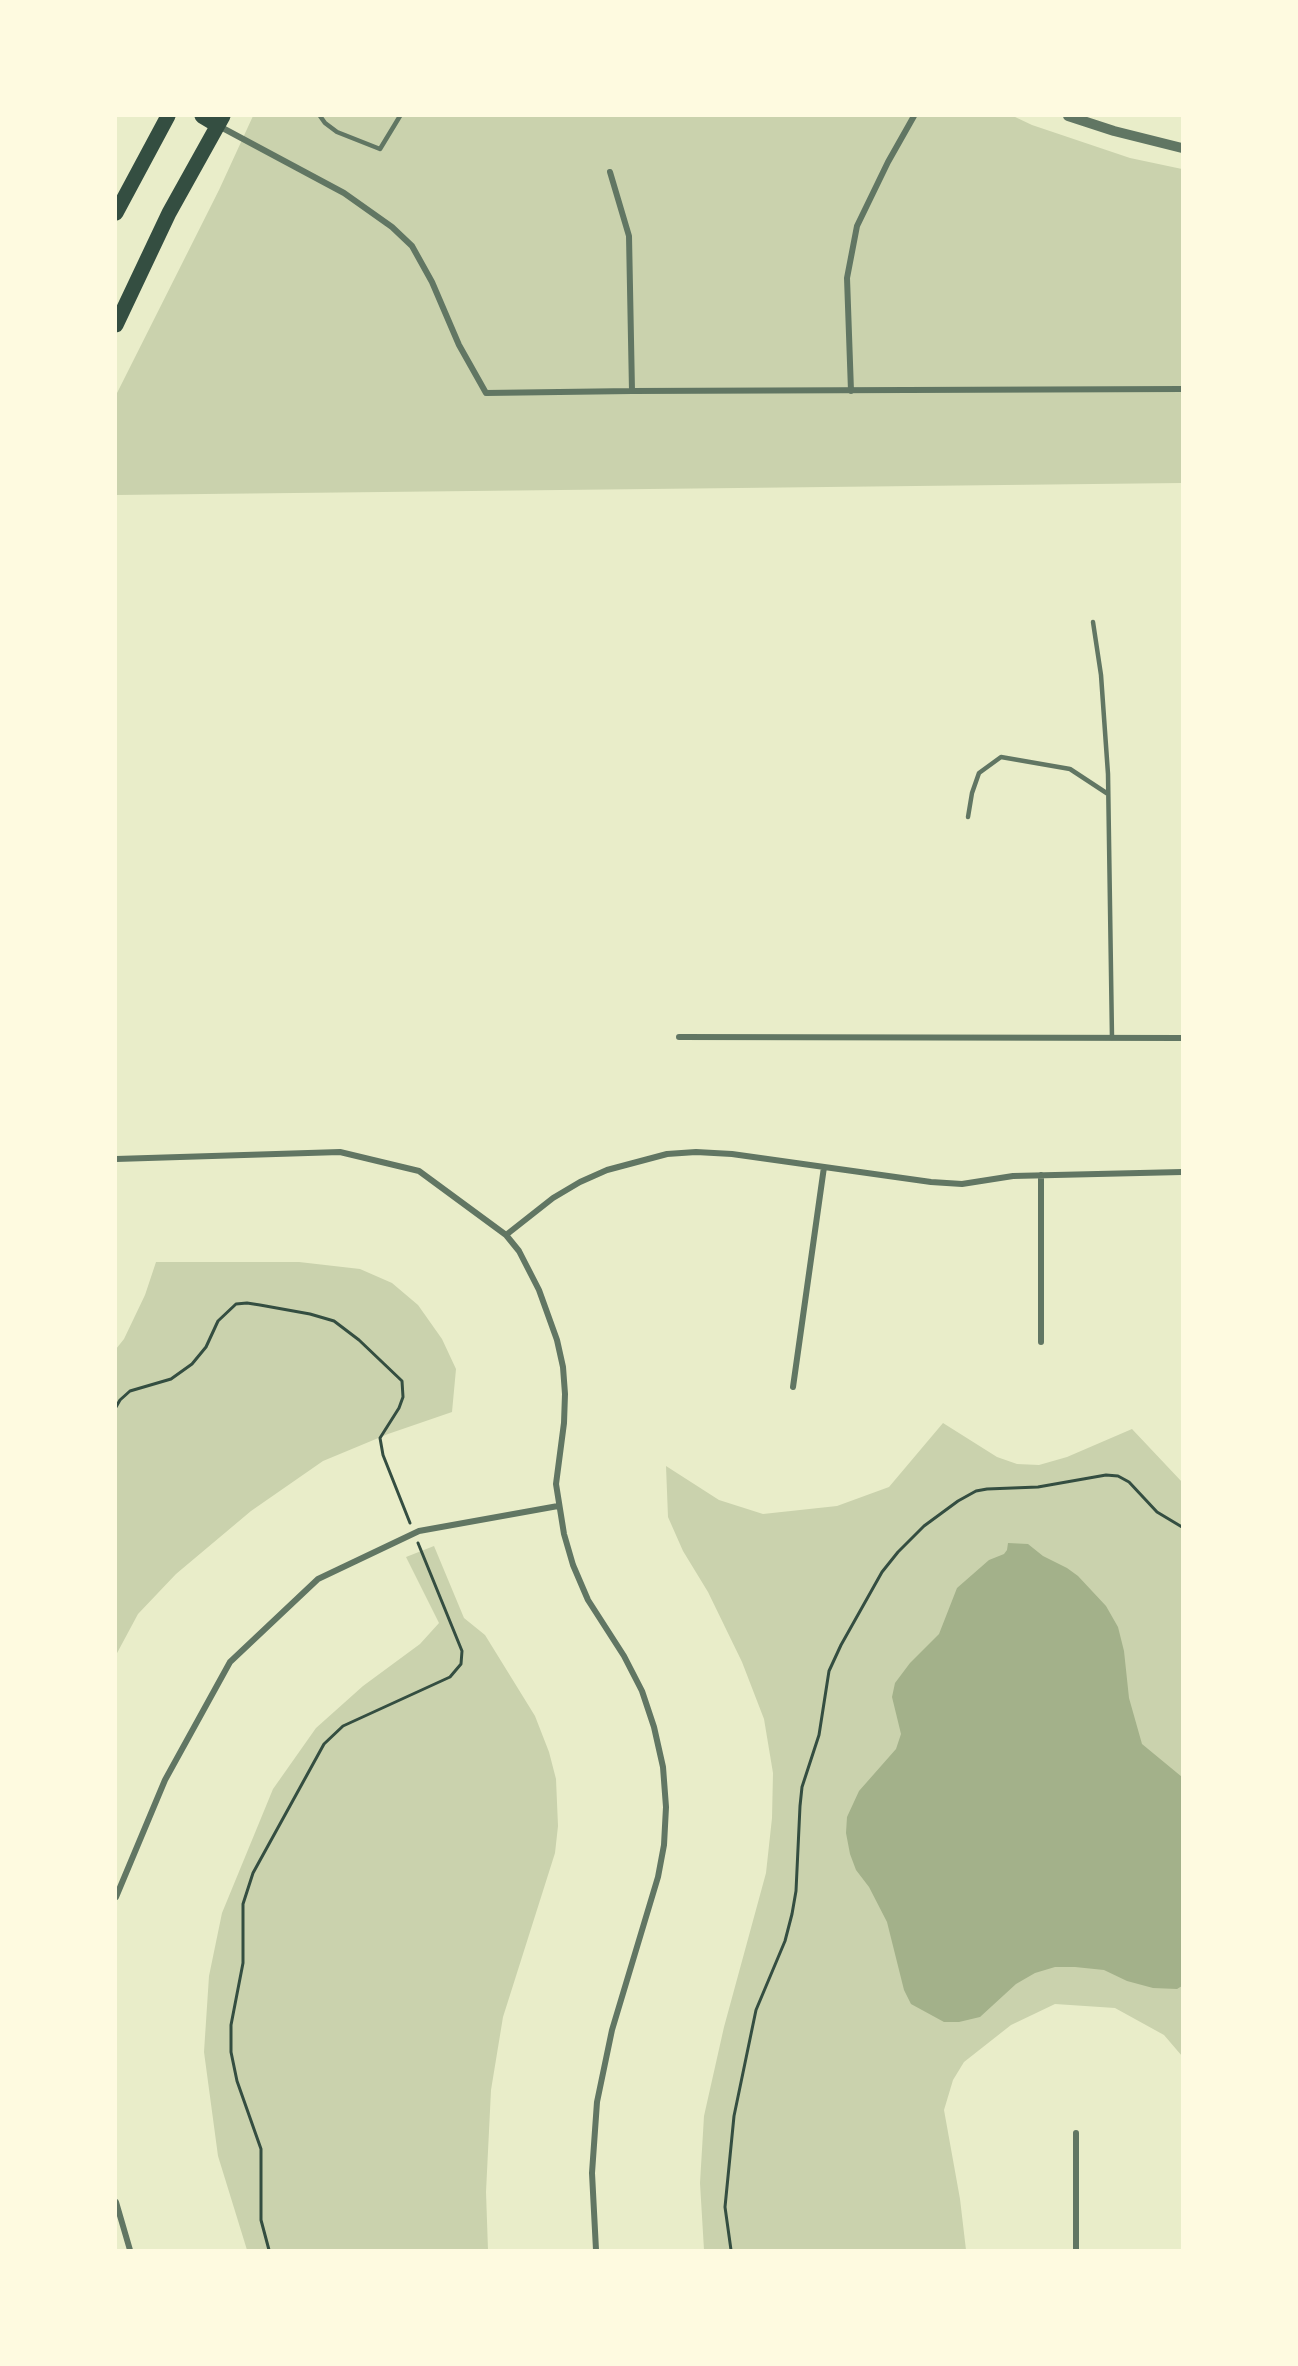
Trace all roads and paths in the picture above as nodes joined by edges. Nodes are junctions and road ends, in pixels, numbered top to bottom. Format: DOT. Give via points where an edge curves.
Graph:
graph roads {
  1 [pos="168,116"];
  2 [pos="200,116"];
  3 [pos="320,116"];
  4 [pos="400,116"];
  5 [pos="914,116"];
  6 [pos="1068,116"];
  7 [pos="220,120"];
  8 [pos="1182,148"];
  9 [pos="609,172"];
  10 [pos="116,213"];
  11 [pos="116,325"];
  12 [pos="1182,389"];
  13 [pos="632,391"];
  14 [pos="851,391"];
  15 [pos="1093,622"];
  16 [pos="1108,794"];
  17 [pos="968,817"];
  18 [pos="680,1037"];
  19 [pos="1112,1038"];
  20 [pos="1182,1038"];
  21 [pos="116,1159"];
  22 [pos="824,1167"];
  23 [pos="1182,1172"];
  24 [pos="1041,1174"];
  25 [pos="506,1235"];
  26 [pos="1041,1342"];
  27 [pos="793,1387"];
  28 [pos="116,1407"];
  29 [pos="558,1506"];
  30 [pos="1182,1527"];
  31 [pos="414,1533"];
  32 [pos="116,1897"];
  33 [pos="1076,2133"];
  34 [pos="116,2202"];
  35 [pos="130,2250"];
  36 [pos="269,2250"];
  37 [pos="596,2250"];
  38 [pos="731,2250"];
  39 [pos="1076,2250"];
  1 -- 10 [label="main road"];
  2 -- 7 [label="main road"];
  3 -- 4 [label="lane" via="338,132 380,149"];
  5 -- 14 [label="street" via="857,226 847,278"];
  6 -- 8 [label="street"];
  7 -- 11 [label="main road" via="169,213"];
  7 -- 13 [label="street" via="344,193 412,246 486,393"];
  9 -- 13 [label="street" via="629,236"];
  12 -- 14 [label="street"];
  13 -- 14 [label="street"];
  15 -- 16 [label="lane" via="1101,675"];
  16 -- 17 [label="lane" via="1070,770 1001,757 979,773"];
  16 -- 19 [label="lane"];
  18 -- 19 [label="street"];
  19 -- 20 [label="street"];
  21 -- 25 [label="street" via="340,1152 419,1172"];
  22 -- 24 [label="street" via="962,1184"];
  22 -- 25 [label="street" via="696,1152 656,1156 580,1182"];
  22 -- 27 [label="street"];
  23 -- 24 [label="street"];
  24 -- 26 [label="street"];
  25 -- 29 [label="street" via="539,1290 563,1367 565,1414 556,1484"];
  28 -- 31 [label="path" via="130,1391 171,1379 192,1365 206,1347 218,1320 236,1304 260,1305 334,1321 402,1381 399,1408 380,1442"];
  29 -- 31 [label="street"];
  29 -- 37 [label="street" via="573,1565 588,1600 642,1691 663,1767 666,1807 658,1877 612,2030 597,2102 592,2173"];
  30 -- 38 [label="path" via="1157,1512 1129,1482 1118,1476 1038,1487 987,1489 958,1501 924,1526 882,1572 830,1671 819,1735 802,1787 792,1914 756,2010 734,2116 725,2208"];
  31 -- 32 [label="street" via="318,1579 230,1662 165,1780"];
  31 -- 36 [label="path" via="462,1651 461,1664 450,1677 343,1726 324,1744 253,1873 243,1904 243,1963 231,2025 231,2052 261,2149 260,2212"];
  33 -- 39 [label="street"];
  34 -- 35 [label="street"];
}
